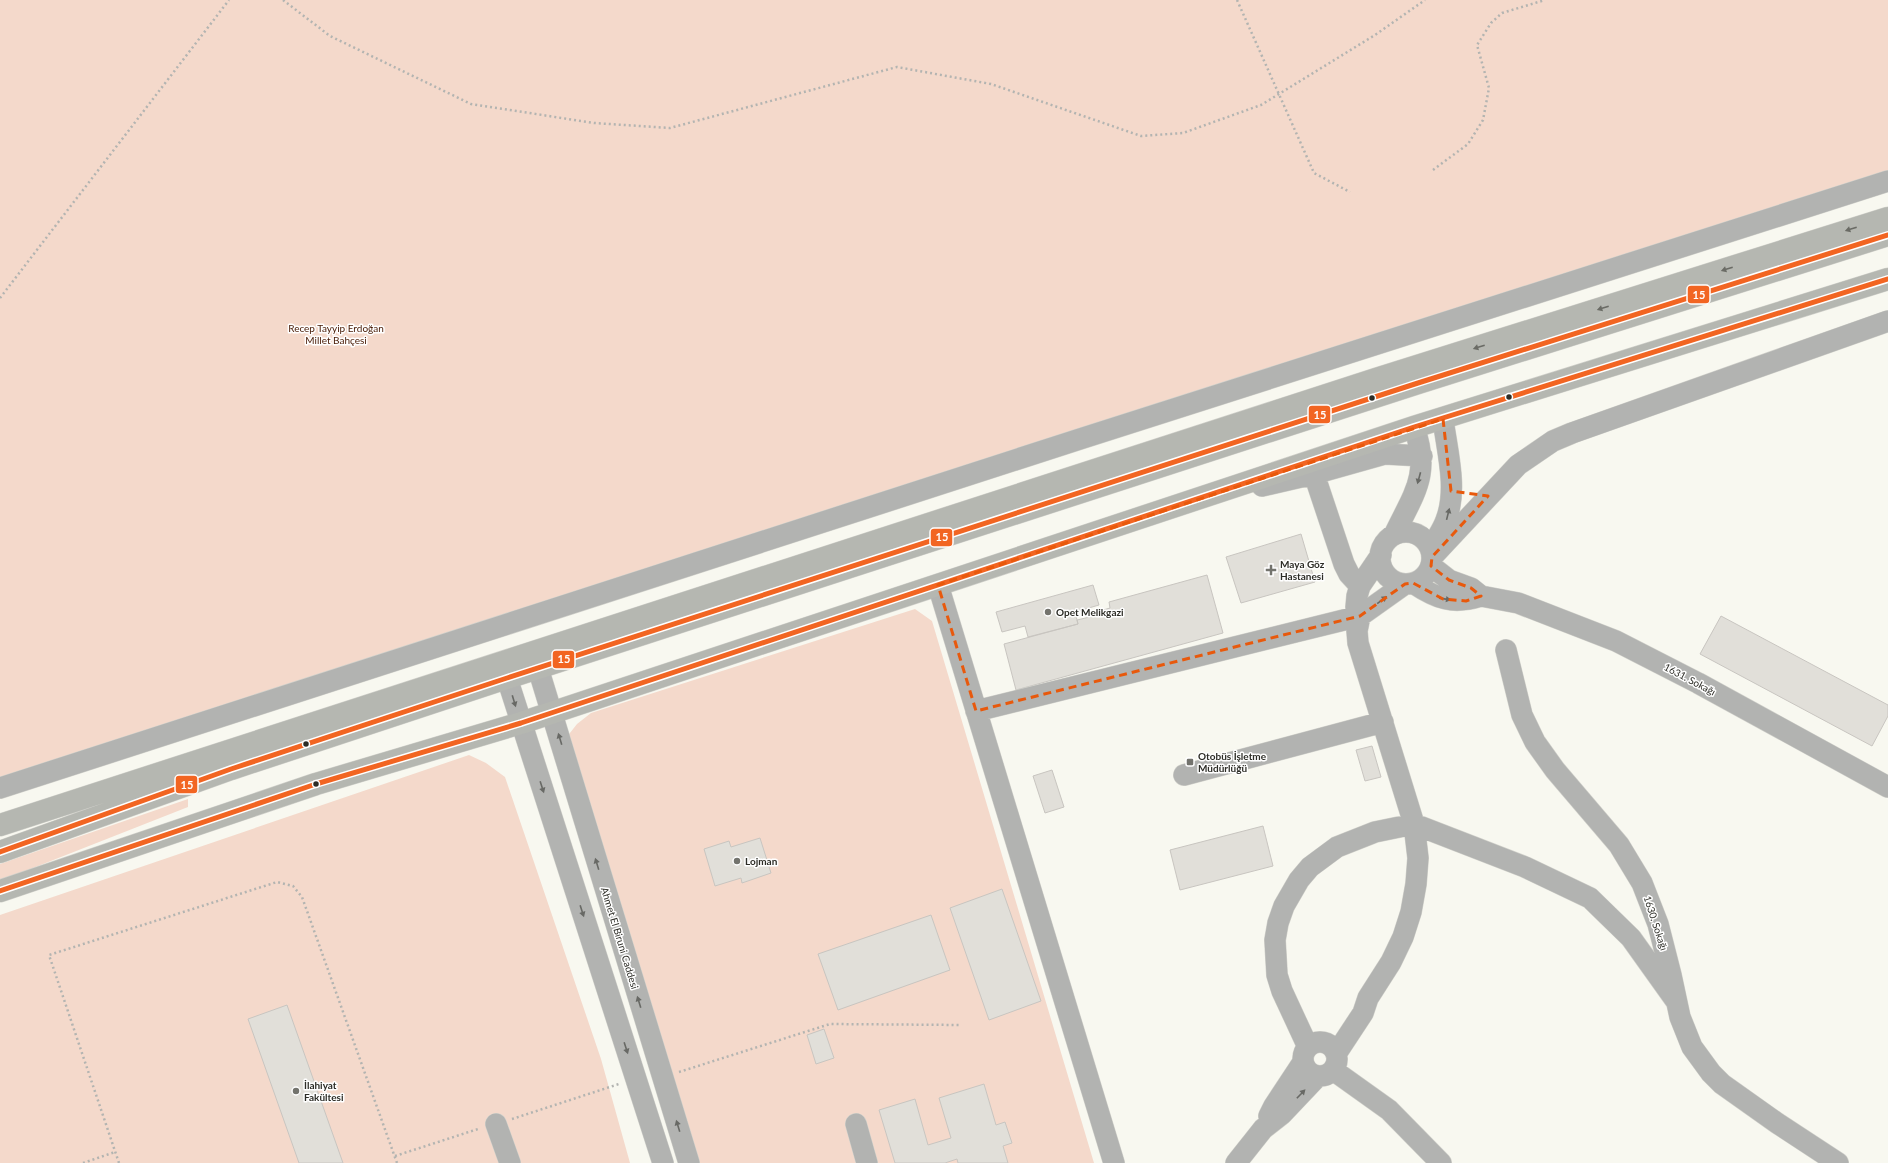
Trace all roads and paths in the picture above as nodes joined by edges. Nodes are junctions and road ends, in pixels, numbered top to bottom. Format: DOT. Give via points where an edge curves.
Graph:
graph roads {
  1 [pos="229,0"];
  2 [pos="283,0"];
  3 [pos="1237,0"];
  4 [pos="1425,0"];
  5 [pos="1544,0"];
  6 [pos="1279,94"];
  7 [pos="1433,170"];
  8 [pos="1888,181"];
  9 [pos="1350,192"];
  10 [pos="1888,218"];
  11 [pos="1888,235"];
  12 [pos="1888,279"];
  13 [pos="0,298"];
  14 [pos="1888,321"];
  15 [pos="1863,331"];
  16 [pos="1888,332"];
  17 [pos="1444,419"];
  18 [pos="1414,427"];
  19 [pos="1422,456"];
  20 [pos="1314,474"];
  21 [pos="1451,491"];
  22 [pos="1488,496"];
  23 [pos="1181,505"];
  24 [pos="1394,535"];
  25 [pos="1381,555"];
  26 [pos="1431,557"];
  27 [pos="1409,584"];
  28 [pos="938,585"];
  29 [pos="1360,586"];
  30 [pos="1481,596"];
  31 [pos="1360,616"];
  32 [pos="1506,650"];
  33 [pos="538,668"];
  34 [pos="507,678"];
  35 [pos="976,711"];
  36 [pos="552,713"];
  37 [pos="1383,722"];
  38 [pos="521,723"];
  39 [pos="1184,775"];
  40 [pos="1888,787"];
  41 [pos="0,788"];
  42 [pos="1414,824"];
  43 [pos="0,825"];
  44 [pos="0,852"];
  45 [pos="0,891"];
  46 [pos="1676,1001"];
  47 [pos="961,1025"];
  48 [pos="1320,1059"];
  49 [pos="662,1077"];
  50 [pos="636,1079"];
  51 [pos="496,1124"];
  52 [pos="856,1124"];
  53 [pos="115,1152"];
  54 [pos="395,1156"];
  55 [pos="84,1163"];
  56 [pos="119,1163"];
  57 [pos="397,1163"];
  58 [pos="510,1163"];
  59 [pos="663,1163"];
  60 [pos="689,1163"];
  61 [pos="867,1163"];
  62 [pos="1114,1163"];
  63 [pos="1236,1163"];
  64 [pos="1441,1163"];
  65 [pos="1838,1163"];
  1 -- 13 [label="path"];
  2 -- 6 [label="path" via="330,36 471,104 594,124 670,128 897,67 991,84 1141,136 1183,133 1261,105"];
  3 -- 6 [label="path"];
  4 -- 6 [label="path" via="1375,35"];
  5 -- 7 [label="path" via="1502,13 1491,23 1477,45 1489,88 1483,120 1468,144"];
  6 -- 9 [label="path" via="1314,173"];
  8 -- 41 [label="street"];
  10 -- 43 [label="main road, one-way" via="1361,384"];
  11 -- 33 [label="main road" via="1403,388"];
  12 -- 17 [label="main road"];
  14 -- 15 [label="street"];
  15 -- 16 [label="street"];
  15 -- 22 [label="street" via="1565,436 1535,452 1518,465"];
  17 -- 18 [label="main road"];
  17 -- 21 [label="street"];
  18 -- 19 [label="street"];
  18 -- 23 [label="main road"];
  19 -- 20 [label="street" via="1386,454"];
  19 -- 24 [label="street, one-way" via="1418,484"];
  20 -- 23 [label="street"];
  20 -- 29 [label="street" via="1344,564"];
  21 -- 22 [label="street"];
  26 -- 21 [label="street, one-way" via="1446,521"];
  22 -- 26 [label="street"];
  23 -- 28 [label="main road"];
  24 -- 25 [label="street" via="1385,544"];
  24 -- 26 [label="street" via="1411,533 1419,536"];
  25 -- 27 [label="street" via="1384,571 1389,578"];
  25 -- 29 [label="street"];
  26 -- 27 [label="street" via="1424,576"];
  26 -- 30 [label="street, 1631. Sokağı" via="1450,580 1471,588"];
  27 -- 30 [label="street, 1631. Sokağı, one-way" via="1444,599 1466,601"];
  31 -- 27 [label="street, one-way"];
  28 -- 35 [label="street"];
  28 -- 36 [label="main road"];
  29 -- 31 [label="street" via="1356,607"];
  30 -- 40 [label="street, 1631. Sokağı" via="1518,603 1616,641"];
  31 -- 35 [label="street"];
  31 -- 37 [label="street" via="1358,643"];
  32 -- 46 [label="street, 1630. Sokağı" via="1522,715 1535,742 1555,770 1619,845 1642,883 1660,930"];
  33 -- 34 [label="main road"];
  33 -- 36 [label="street, Ahmet El Biruni Caddesi"];
  34 -- 38 [label="street, one-way"];
  34 -- 44 [label="main road" via="231,769"];
  35 -- 62 [label="street"];
  36 -- 38 [label="main road"];
  49 -- 36 [label="street, Ahmet El Biruni Caddesi, one-way"];
  37 -- 39 [label="street"];
  37 -- 42 [label="street"];
  38 -- 45 [label="main road" via="316,784"];
  38 -- 50 [label="street, one-way"];
  42 -- 46 [label="street" via="1525,867 1590,898 1631,938"];
  42 -- 48 [label="street" via="1418,858 1416,884 1403,937 1391,962 1368,998 1354,1007"];
  42 -- 48 [label="street" via="1375,832 1337,847 1310,867 1284,906 1275,940 1277,975 1282,991"];
  46 -- 65 [label="street, 1630. Sokağı" via="1685,1033 1711,1073 1777,1124"];
  47 -- 49 [label="path" via="830,1024"];
  48 -- 63 [label="street" via="1274,1106 1263,1129"];
  48 -- 64 [label="street" via="1389,1110"];
  60 -- 49 [label="street, Ahmet El Biruni Caddesi, one-way"];
  50 -- 51 [label="path"];
  50 -- 59 [label="street"];
  51 -- 54 [label="path"];
  51 -- 58 [label="street"];
  52 -- 61 [label="street"];
  53 -- 54 [label="path" via="49,955 278,882 293,886 302,897"];
  53 -- 55 [label="path"];
  53 -- 56 [label="path"];
  54 -- 57 [label="path"];
}
